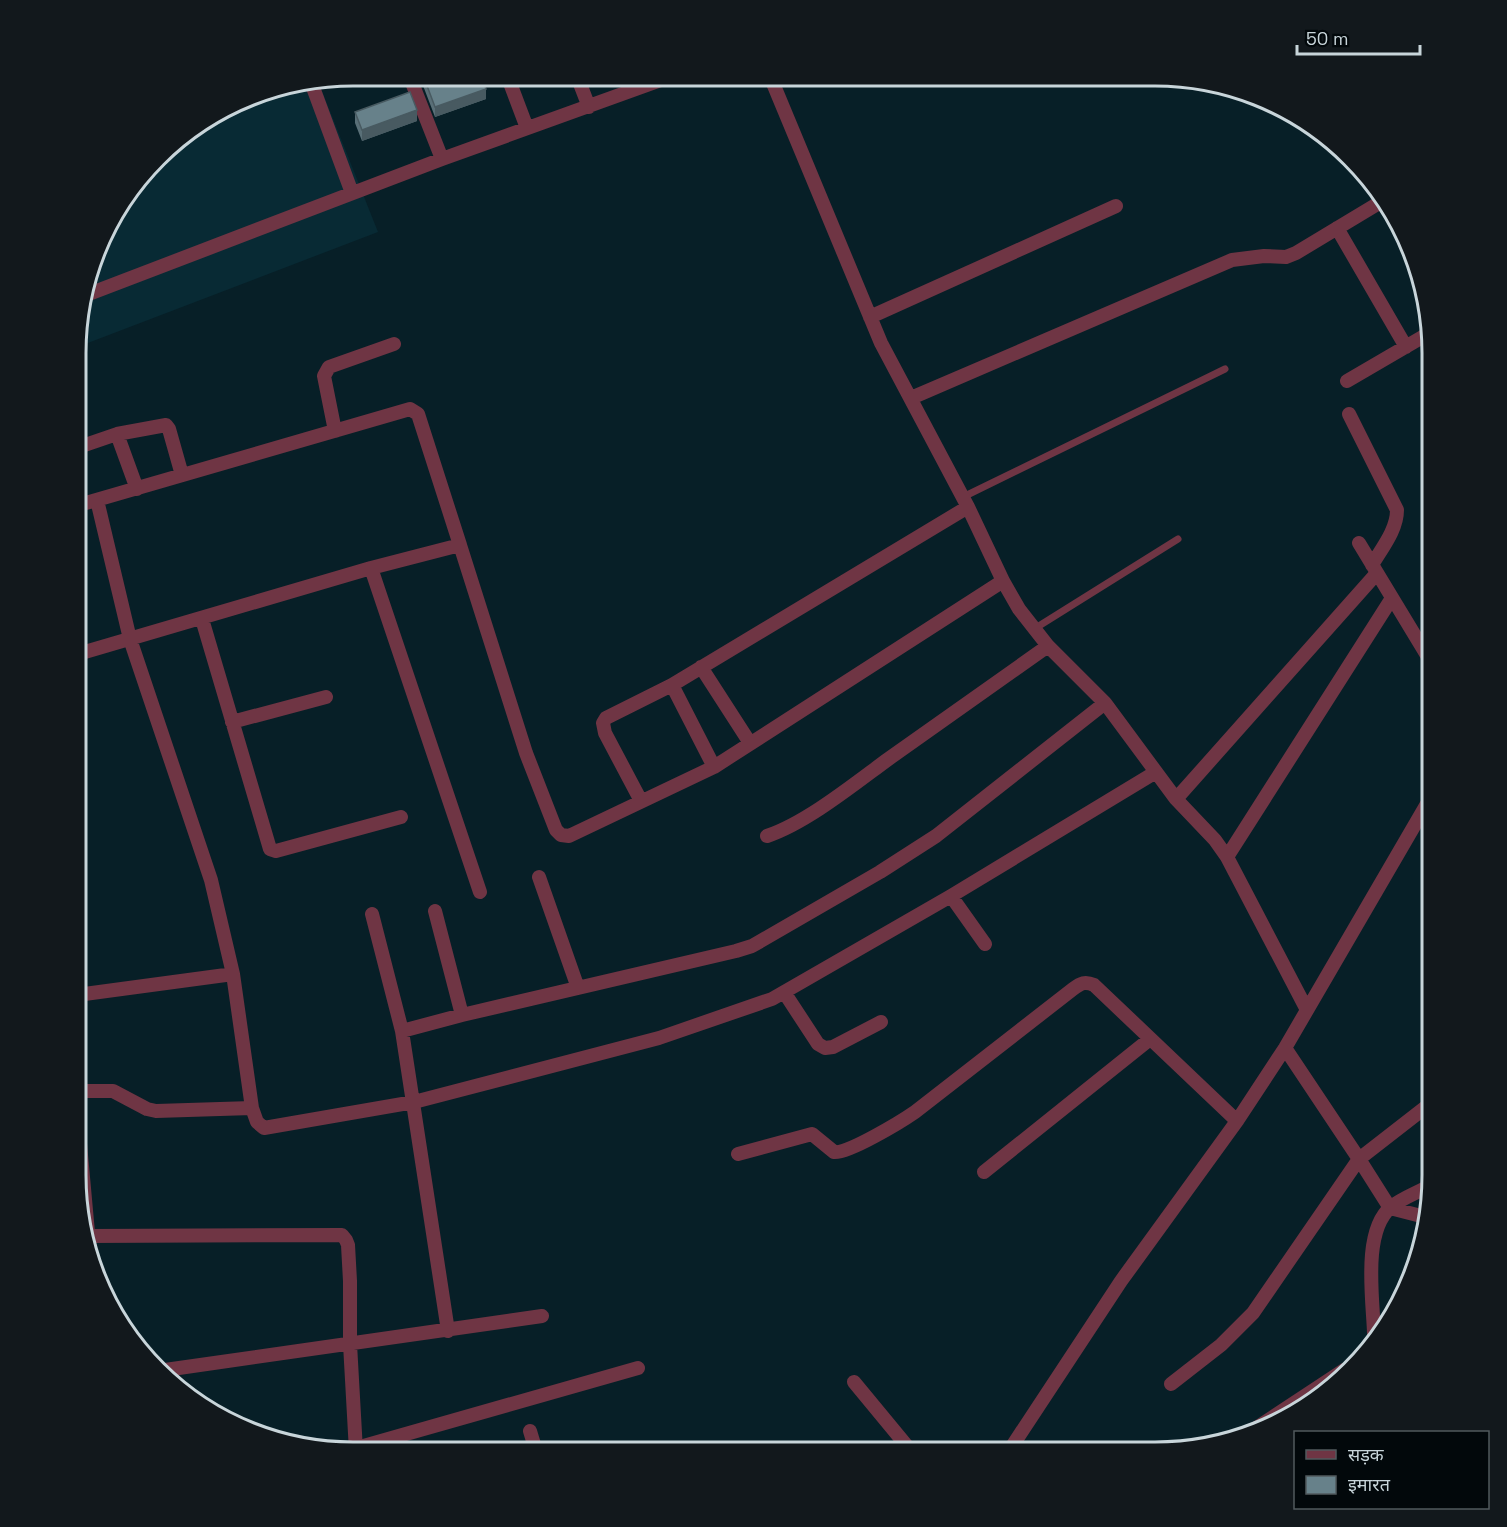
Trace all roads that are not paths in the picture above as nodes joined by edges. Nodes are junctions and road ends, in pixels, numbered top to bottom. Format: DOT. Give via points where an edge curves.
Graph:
graph roads {
  1 [pos="413,86"];
  2 [pos="511,86"];
  3 [pos="581,86"];
  4 [pos="633,86"];
  5 [pos="774,86"];
  6 [pos="314,89"];
  7 [pos="589,107"];
  8 [pos="527,128"];
  9 [pos="441,159"];
  10 [pos="352,193"];
  11 [pos="1376,205"];
  12 [pos="1116,206"];
  13 [pos="1337,228"];
  14 [pos="93,292"];
  15 [pos="870,317"];
  16 [pos="1421,338"];
  17 [pos="394,344"];
  18 [pos="1406,347"];
  19 [pos="1225,369"];
  20 [pos="1347,381"];
  21 [pos="911,398"];
  22 [pos="1349,414"];
  23 [pos="335,431"];
  24 [pos="117,434"];
  25 [pos="86,445"];
  26 [pos="182,476"];
  27 [pos="137,489"];
  28 [pos="97,500"];
  29 [pos="965,502"];
  30 [pos="86,503"];
  31 [pos="1178,539"];
  32 [pos="1359,543"];
  33 [pos="460,545"];
  34 [pos="371,568"];
  35 [pos="1374,569"];
  36 [pos="1003,581"];
  37 [pos="1392,598"];
  38 [pos="202,619"];
  39 [pos="1034,629"];
  40 [pos="130,639"];
  41 [pos="1048,646"];
  42 [pos="1422,648"];
  43 [pos="86,652"];
  44 [pos="701,667"];
  45 [pos="672,685"];
  46 [pos="326,698"];
  47 [pos="1105,703"];
  48 [pos="232,722"];
  49 [pos="750,743"];
  50 [pos="714,766"];
  51 [pos="1156,772"];
  52 [pos="1176,799"];
  53 [pos="641,801"];
  54 [pos="1422,813"];
  55 [pos="401,818"];
  56 [pos="767,836"];
  57 [pos="1227,857"];
  58 [pos="539,877"];
  59 [pos="480,892"];
  60 [pos="951,896"];
  61 [pos="435,911"];
  62 [pos="372,914"];
  63 [pos="985,944"];
  64 [pos="233,974"];
  65 [pos="578,988"];
  66 [pos="784,992"];
  67 [pos="86,994"];
  68 [pos="1308,1010"];
  69 [pos="462,1015"];
  70 [pos="881,1022"];
  71 [pos="402,1031"];
  72 [pos="1150,1039"];
  73 [pos="1285,1048"];
  74 [pos="86,1091"];
  75 [pos="414,1102"];
  76 [pos="252,1108"];
  77 [pos="1422,1110"];
  78 [pos="1237,1120"];
  79 [pos="738,1154"];
  80 [pos="1359,1159"];
  81 [pos="984,1172"];
  82 [pos="1421,1191"];
  83 [pos="1390,1208"];
  84 [pos="1418,1215"];
  85 [pos="93,1236"];
  86 [pos="542,1316"];
  87 [pos="1374,1326"];
  88 [pos="448,1331"];
  89 [pos="350,1344"];
  90 [pos="638,1368"];
  91 [pos="171,1369"];
  92 [pos="854,1382"];
  93 [pos="1171,1384"];
  94 [pos="530,1431"];
  95 [pos="1019,1437"];
  96 [pos="353,1442"];
  97 [pos="381,1442"];
  98 [pos="533,1442"];
  99 [pos="903,1442"];
  100 [pos="1015,1442"];
  101 [pos="1022,1442"];
  1 -- 9 [label="street"];
  2 -- 8 [label="street"];
  3 -- 7 [label="street"];
  4 -- 7 [label="street"];
  5 -- 15 [label="street"];
  6 -- 10 [label="street"];
  7 -- 8 [label="street"];
  8 -- 9 [label="street"];
  9 -- 10 [label="street"];
  10 -- 14 [label="street"];
  11 -- 13 [label="street"];
  12 -- 15 [label="street"];
  13 -- 18 [label="street"];
  13 -- 21 [label="street" via="1286,257 1232,260"];
  15 -- 21 [label="street"];
  16 -- 18 [label="street"];
  17 -- 23 [label="street" via="326,371"];
  18 -- 20 [label="street"];
  19 -- 29 [label="lane"];
  21 -- 29 [label="street"];
  22 -- 35 [label="street" via="1397,510 1394,529"];
  23 -- 26 [label="street"];
  23 -- 33 [label="street" via="410,409 416,412"];
  24 -- 25 [label="street"];
  24 -- 26 [label="street" via="166,425"];
  24 -- 27 [label="street"];
  26 -- 27 [label="street"];
  27 -- 28 [label="street"];
  28 -- 30 [label="street"];
  28 -- 40 [label="street"];
  29 -- 36 [label="street"];
  29 -- 44 [label="street"];
  31 -- 39 [label="lane"];
  32 -- 35 [label="street"];
  33 -- 34 [label="street"];
  33 -- 53 [label="street" via="526,753 556,830 569,836"];
  34 -- 38 [label="street"];
  34 -- 59 [label="street"];
  35 -- 37 [label="street"];
  35 -- 52 [label="street"];
  36 -- 39 [label="street"];
  36 -- 49 [label="street"];
  37 -- 42 [label="street"];
  37 -- 57 [label="street"];
  38 -- 40 [label="street"];
  38 -- 48 [label="street"];
  39 -- 41 [label="street"];
  40 -- 43 [label="street"];
  40 -- 64 [label="street" via="211,880"];
  41 -- 47 [label="street"];
  41 -- 56 [label="street" via="832,800"];
  44 -- 45 [label="street"];
  44 -- 49 [label="street"];
  45 -- 50 [label="street"];
  45 -- 53 [label="street" via="603,723"];
  46 -- 48 [label="street"];
  47 -- 51 [label="street"];
  47 -- 65 [label="street" via="936,836 752,946"];
  48 -- 55 [label="street" via="272,851"];
  49 -- 50 [label="street"];
  50 -- 53 [label="street"];
  51 -- 52 [label="street"];
  51 -- 60 [label="street"];
  52 -- 57 [label="street"];
  54 -- 68 [label="street"];
  57 -- 68 [label="street"];
  58 -- 65 [label="street"];
  60 -- 63 [label="street"];
  60 -- 66 [label="street"];
  61 -- 69 [label="street"];
  62 -- 71 [label="street"];
  64 -- 67 [label="street"];
  64 -- 76 [label="street"];
  65 -- 69 [label="street"];
  66 -- 70 [label="street" via="818,1044 825,1048"];
  66 -- 75 [label="street" via="659,1038"];
  68 -- 73 [label="street"];
  69 -- 71 [label="street"];
  71 -- 75 [label="street"];
  72 -- 78 [label="street"];
  72 -- 79 [label="street" via="1094,986 1081,983 889,1128 837,1153 812,1134"];
  72 -- 81 [label="street"];
  73 -- 78 [label="street"];
  73 -- 80 [label="street"];
  74 -- 76 [label="street" via="113,1091 156,1111"];
  75 -- 76 [label="street" via="271,1128 261,1126"];
  75 -- 88 [label="street"];
  77 -- 80 [label="street"];
  78 -- 95 [label="street" via="1121,1281"];
  80 -- 83 [label="street"];
  80 -- 93 [label="street" via="1253,1313 1221,1345"];
  82 -- 83 [label="street"];
  83 -- 84 [label="street"];
  83 -- 87 [label="street" via="1375,1234 1372,1254"];
  85 -- 89 [label="street" via="342,1235 348,1245"];
  86 -- 88 [label="street"];
  88 -- 89 [label="street"];
  89 -- 91 [label="street"];
  89 -- 96 [label="street"];
  90 -- 97 [label="street"];
  92 -- 99 [label="street"];
  94 -- 98 [label="street"];
  95 -- 100 [label="street"];
  95 -- 101 [label="street"];
}
